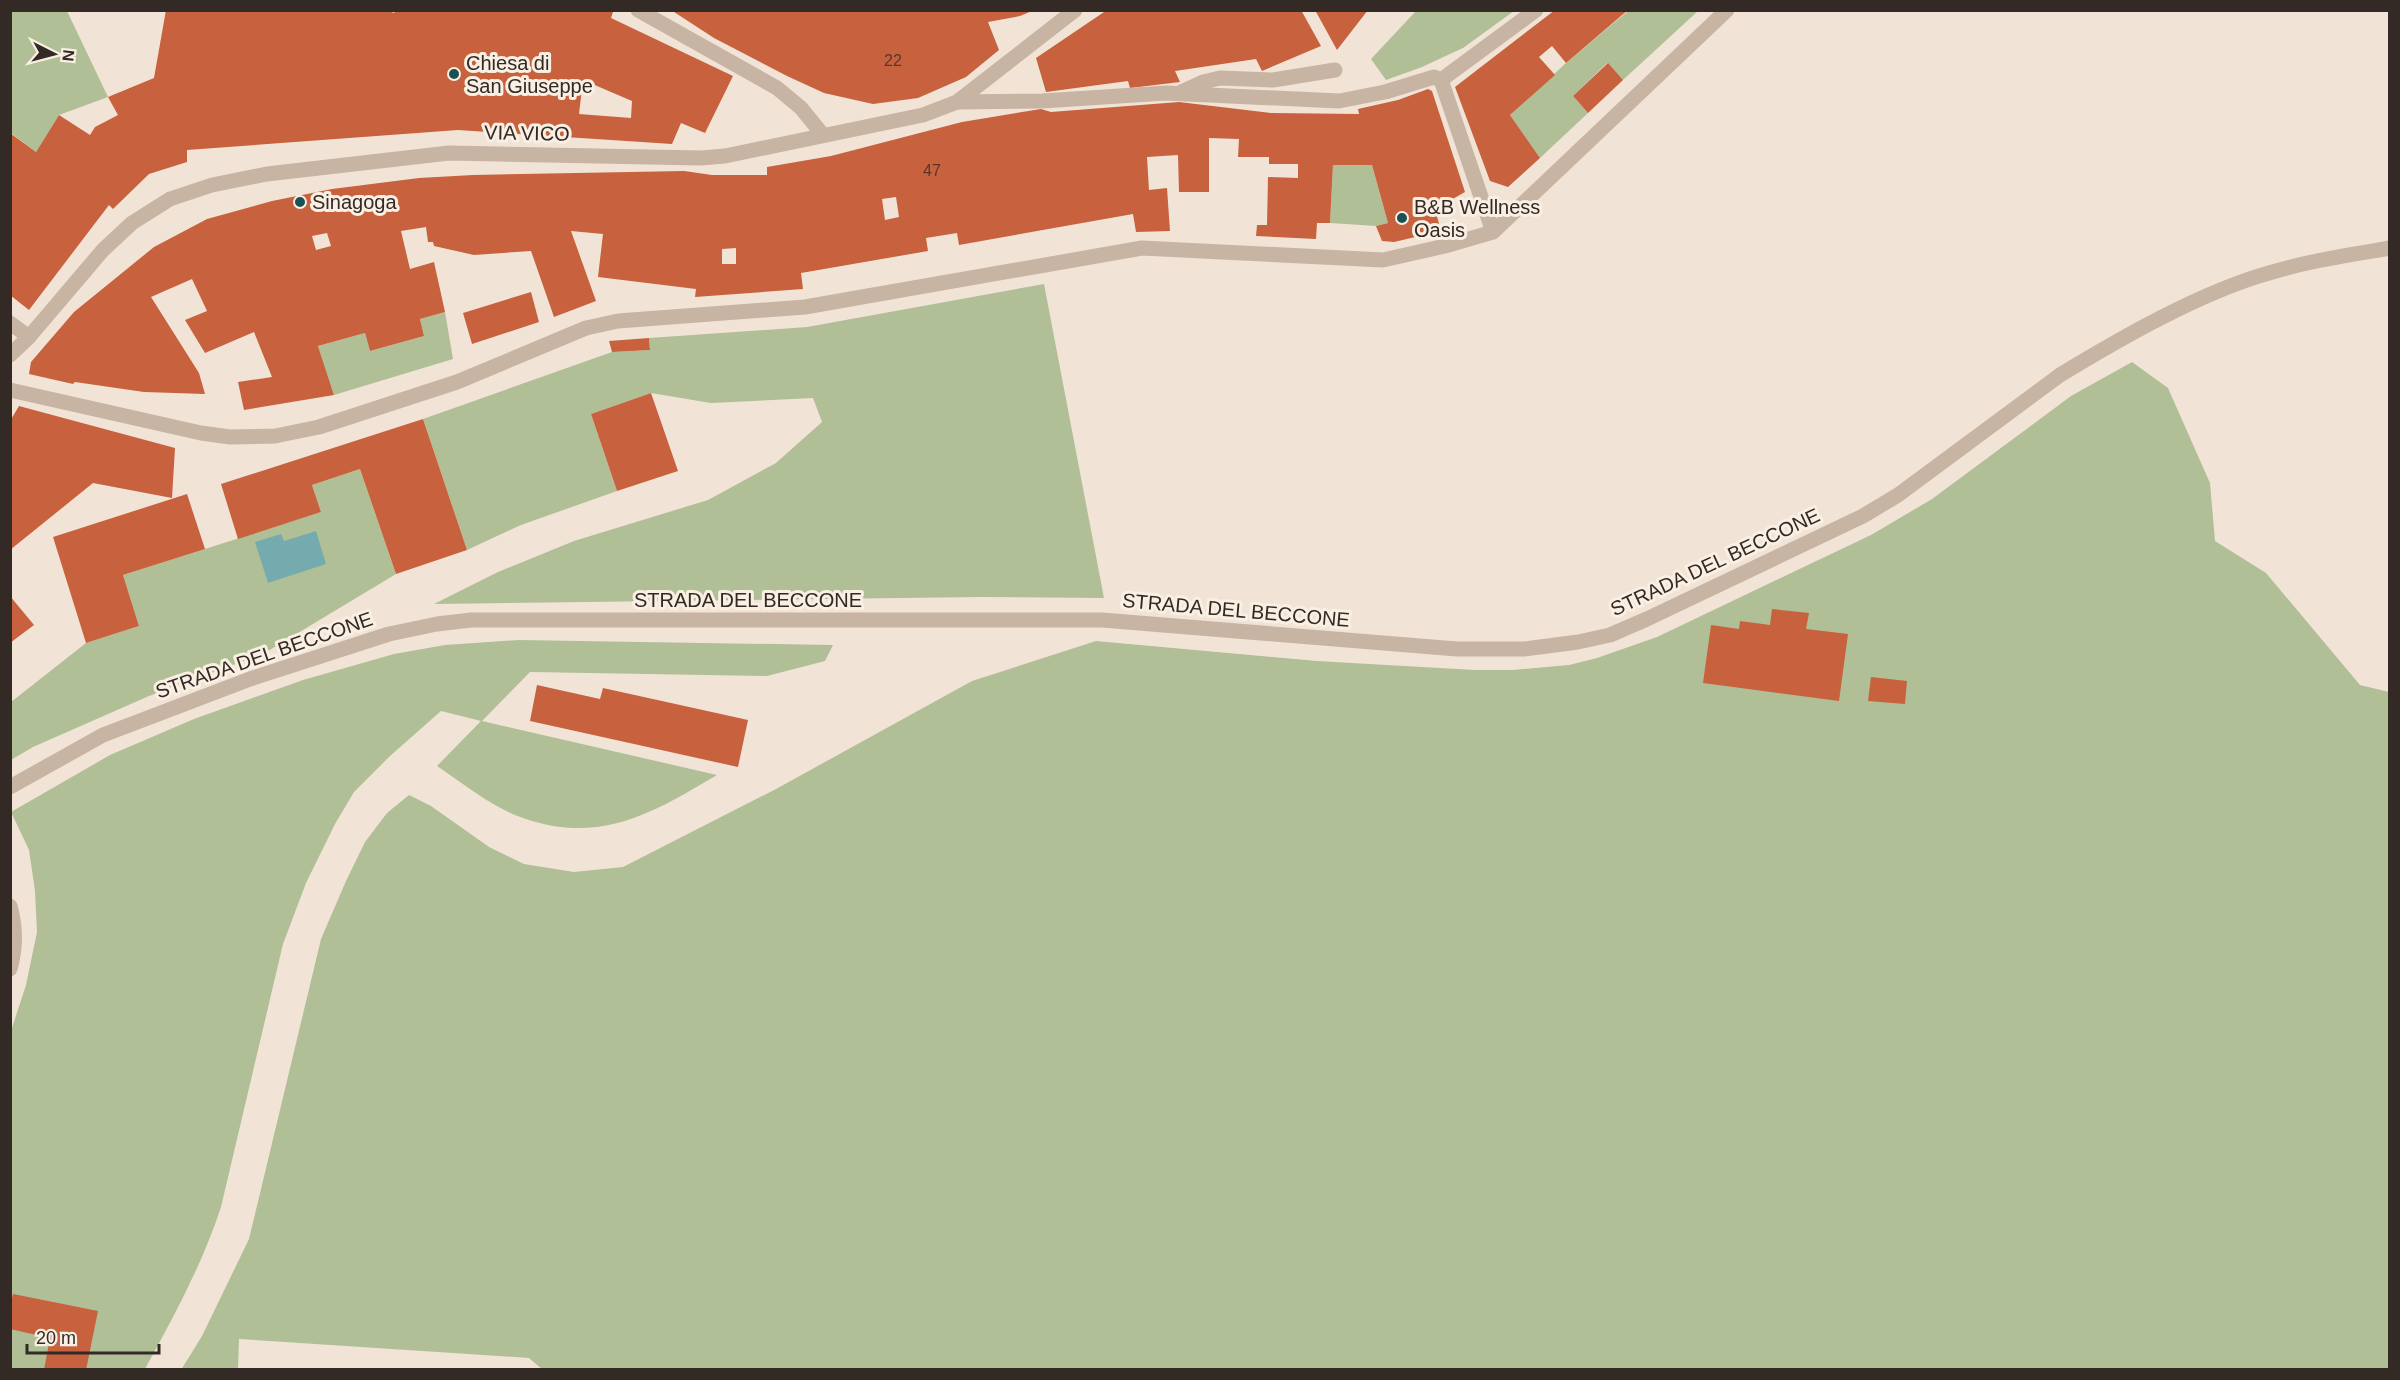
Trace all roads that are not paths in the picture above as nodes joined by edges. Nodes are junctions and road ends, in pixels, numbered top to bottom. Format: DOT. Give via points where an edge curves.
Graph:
graph roads {
  1 [pos="638,10"];
  2 [pos="1075,10"];
  3 [pos="1536,10"];
  4 [pos="1727,10"];
  5 [pos="1335,70"];
  6 [pos="1441,80"];
  7 [pos="1178,93"];
  8 [pos="957,102"];
  9 [pos="823,135"];
  10 [pos="1493,232"];
  11 [pos="2390,248"];
  12 [pos="10,324"];
  13 [pos="29,338"];
  14 [pos="10,355"];
  15 [pos="10,390"];
  16 [pos="10,787"];
  17 [pos="10,906"];
  18 [pos="10,969"];
  1 -- 9 [label="street" via="777,88 801,108"];
  2 -- 8 [label="street, VIA VICO"];
  3 -- 6 [label="street"];
  4 -- 10 [label="street"];
  5 -- 7 [label="street" via="1273,80 1212,79"];
  6 -- 7 [label="street" via="1434,77 1339,101"];
  6 -- 10 [label="street"];
  7 -- 8 [label="street"];
  8 -- 9 [label="street, VIA VICO" via="923,115"];
  9 -- 13 [label="street, VIA VICO" via="747,153 701,158 474,153 416,156 267,174 212,185 170,199 132,223 89,265"];
  10 -- 15 [label="street" via="1383,260 1142,248 805,307 618,321 586,328 457,382 319,427 275,436 201,433"];
  11 -- 16 [label="street, STRADA DEL BECCONE" via="2268,273 2207,296 2060,375 1898,495 1863,516 1610,635 1524,649 1456,649 1102,620 471,620 389,634 250,679 103,735"];
  12 -- 13 [label="street"];
  13 -- 14 [label="street, VIA VICO"];
  17 -- 18 [label="street" via="15,938"];
}
